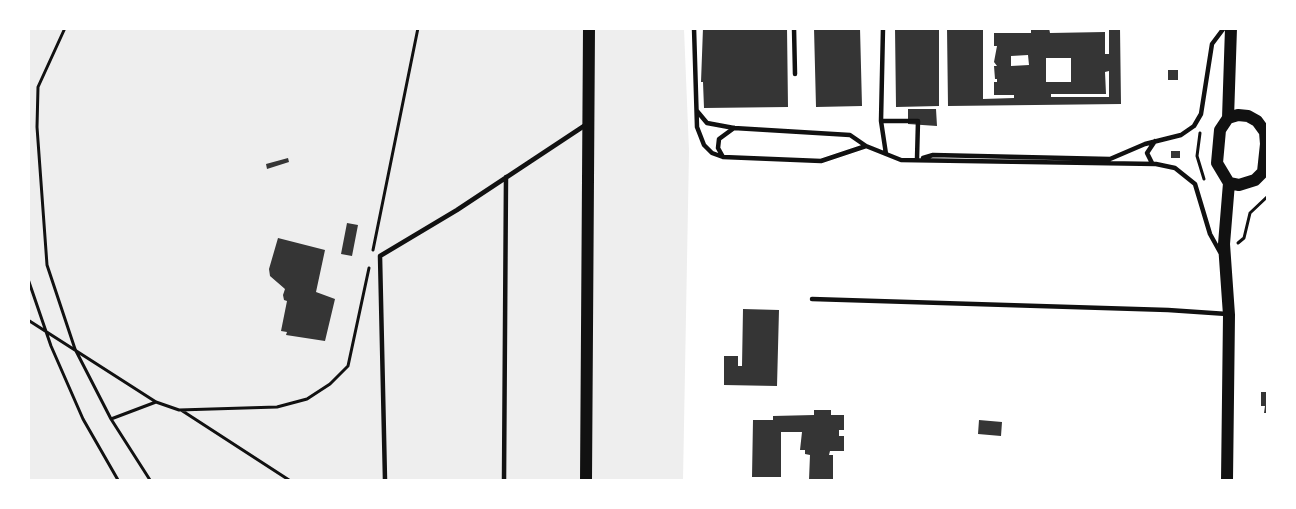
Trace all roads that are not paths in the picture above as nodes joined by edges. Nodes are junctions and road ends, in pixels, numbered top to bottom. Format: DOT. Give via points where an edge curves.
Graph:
graph roads {
  1 [pos="589,28"];
  2 [pos="694,28"];
  3 [pos="794,28"];
  4 [pos="883,28"];
  5 [pos="1224,28"];
  6 [pos="1231,28"];
  7 [pos="795,74"];
  8 [pos="697,111"];
  9 [pos="1228,118"];
  10 [pos="881,121"];
  11 [pos="589,123"];
  12 [pos="734,128"];
  13 [pos="1266,132"];
  14 [pos="1155,141"];
  15 [pos="867,146"];
  16 [pos="886,154"];
  17 [pos="723,157"];
  18 [pos="919,159"];
  19 [pos="1156,164"];
  20 [pos="1265,172"];
  21 [pos="506,177"];
  22 [pos="1229,183"];
  23 [pos="1227,266"];
  24 [pos="812,299"];
  25 [pos="1229,315"];
  26 [pos="385,480"];
  27 [pos="504,480"];
  28 [pos="586,480"];
  29 [pos="1227,480"];
  1 -- 11 [label="main road"];
  2 -- 8 [label="lane"];
  3 -- 7 [label="lane"];
  4 -- 10 [label="lane"];
  5 -- 14 [label="lane" via="1212,44 1205,98 1198,119 1188,131"];
  6 -- 9 [label="main road"];
  8 -- 12 [label="lane" via="707,123"];
  8 -- 17 [label="lane" via="697,127 704,145"];
  9 -- 13 [label="main road" via="1248,116"];
  9 -- 22 [label="main road" via="1220,130 1217,163"];
  10 -- 16 [label="lane"];
  10 -- 18 [label="lane" via="918,121"];
  11 -- 21 [label="lane"];
  11 -- 28 [label="main road"];
  12 -- 15 [label="lane" via="850,135"];
  12 -- 17 [label="lane" via="719,139"];
  13 -- 20 [label="main road"];
  14 -- 18 [label="lane" via="1110,159 933,155"];
  14 -- 19 [label="lane" via="1147,156 1150,163"];
  15 -- 16 [label="lane"];
  15 -- 17 [label="lane" via="821,161"];
  16 -- 18 [label="lane" via="900,160"];
  18 -- 19 [label="lane"];
  19 -- 23 [label="lane" via="1180,170 1195,184 1210,234"];
  20 -- 22 [label="main road" via="1247,184"];
  21 -- 26 [label="lane" via="380,256"];
  21 -- 27 [label="lane"];
  22 -- 23 [label="main road" via="1224,244"];
  23 -- 25 [label="main road"];
  24 -- 25 [label="lane"];
  25 -- 29 [label="main road"];
}
